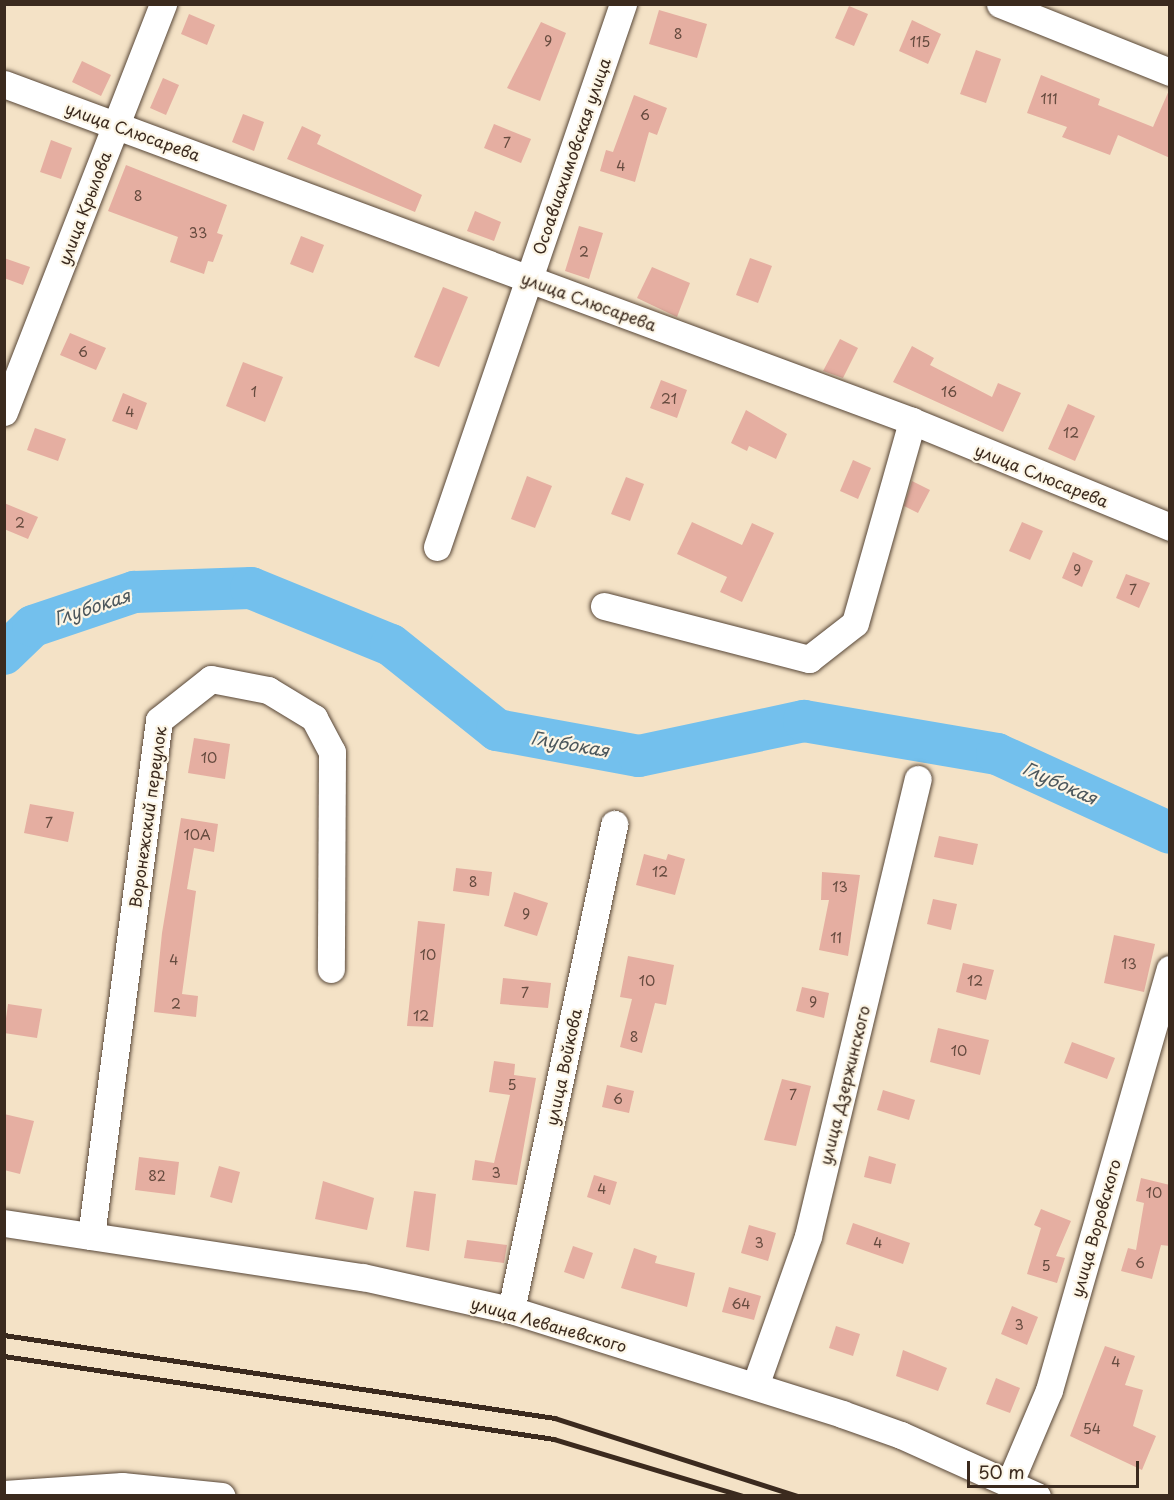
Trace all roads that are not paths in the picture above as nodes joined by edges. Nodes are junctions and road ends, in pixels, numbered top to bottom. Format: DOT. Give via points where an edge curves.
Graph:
graph roads {
  1 [pos="163,4"];
  2 [pos="622,4"];
  3 [pos="1000,4"];
  4 [pos="1170,72"];
  5 [pos="4,84"];
  6 [pos="116,125"];
  7 [pos="529,278"];
  8 [pos="4,412"];
  9 [pos="912,421"];
  10 [pos="1170,527"];
  11 [pos="437,546"];
  12 [pos="604,606"];
  13 [pos="918,779"];
  14 [pos="614,824"];
  15 [pos="331,969"];
  16 [pos="1170,969"];
  17 [pos="4,1223"];
  18 [pos="91,1236"];
  19 [pos="511,1310"];
  20 [pos="755,1386"];
  21 [pos="1010,1482"];
  22 [pos="4,1494"];
  23 [pos="222,1496"];
  24 [pos="1037,1496"];
  1 -- 6 [label="street, улица Крылова"];
  2 -- 7 [label="street, Осоавиахимовская улица"];
  3 -- 4 [label="street"];
  5 -- 6 [label="street, улица Слюсарева"];
  6 -- 7 [label="street, улица Слюсарева"];
  6 -- 8 [label="street, улица Крылова"];
  7 -- 9 [label="street, улица Слюсарева"];
  7 -- 11 [label="street, Осоавиахимовская улица"];
  9 -- 10 [label="street, улица Слюсарева"];
  9 -- 12 [label="street" via="855,623 809,659"];
  13 -- 20 [label="street, улица Дзержинского" via="808,1236"];
  14 -- 19 [label="street, улица Войкова"];
  15 -- 18 [label="street, Воронежский переулок" via="332,752 315,718 268,690 211,679 159,720"];
  16 -- 21 [label="street, улица Воровского" via="1049,1390"];
  17 -- 18 [label="street, улица Леваневского"];
  18 -- 19 [label="street, улица Леваневского" via="363,1277"];
  19 -- 20 [label="street, улица Леваневского"];
  20 -- 21 [label="street, улица Леваневского" via="901,1435"];
  21 -- 24 [label="street, улица Леваневского"];
  22 -- 23 [label="street" via="122,1486"];
}
